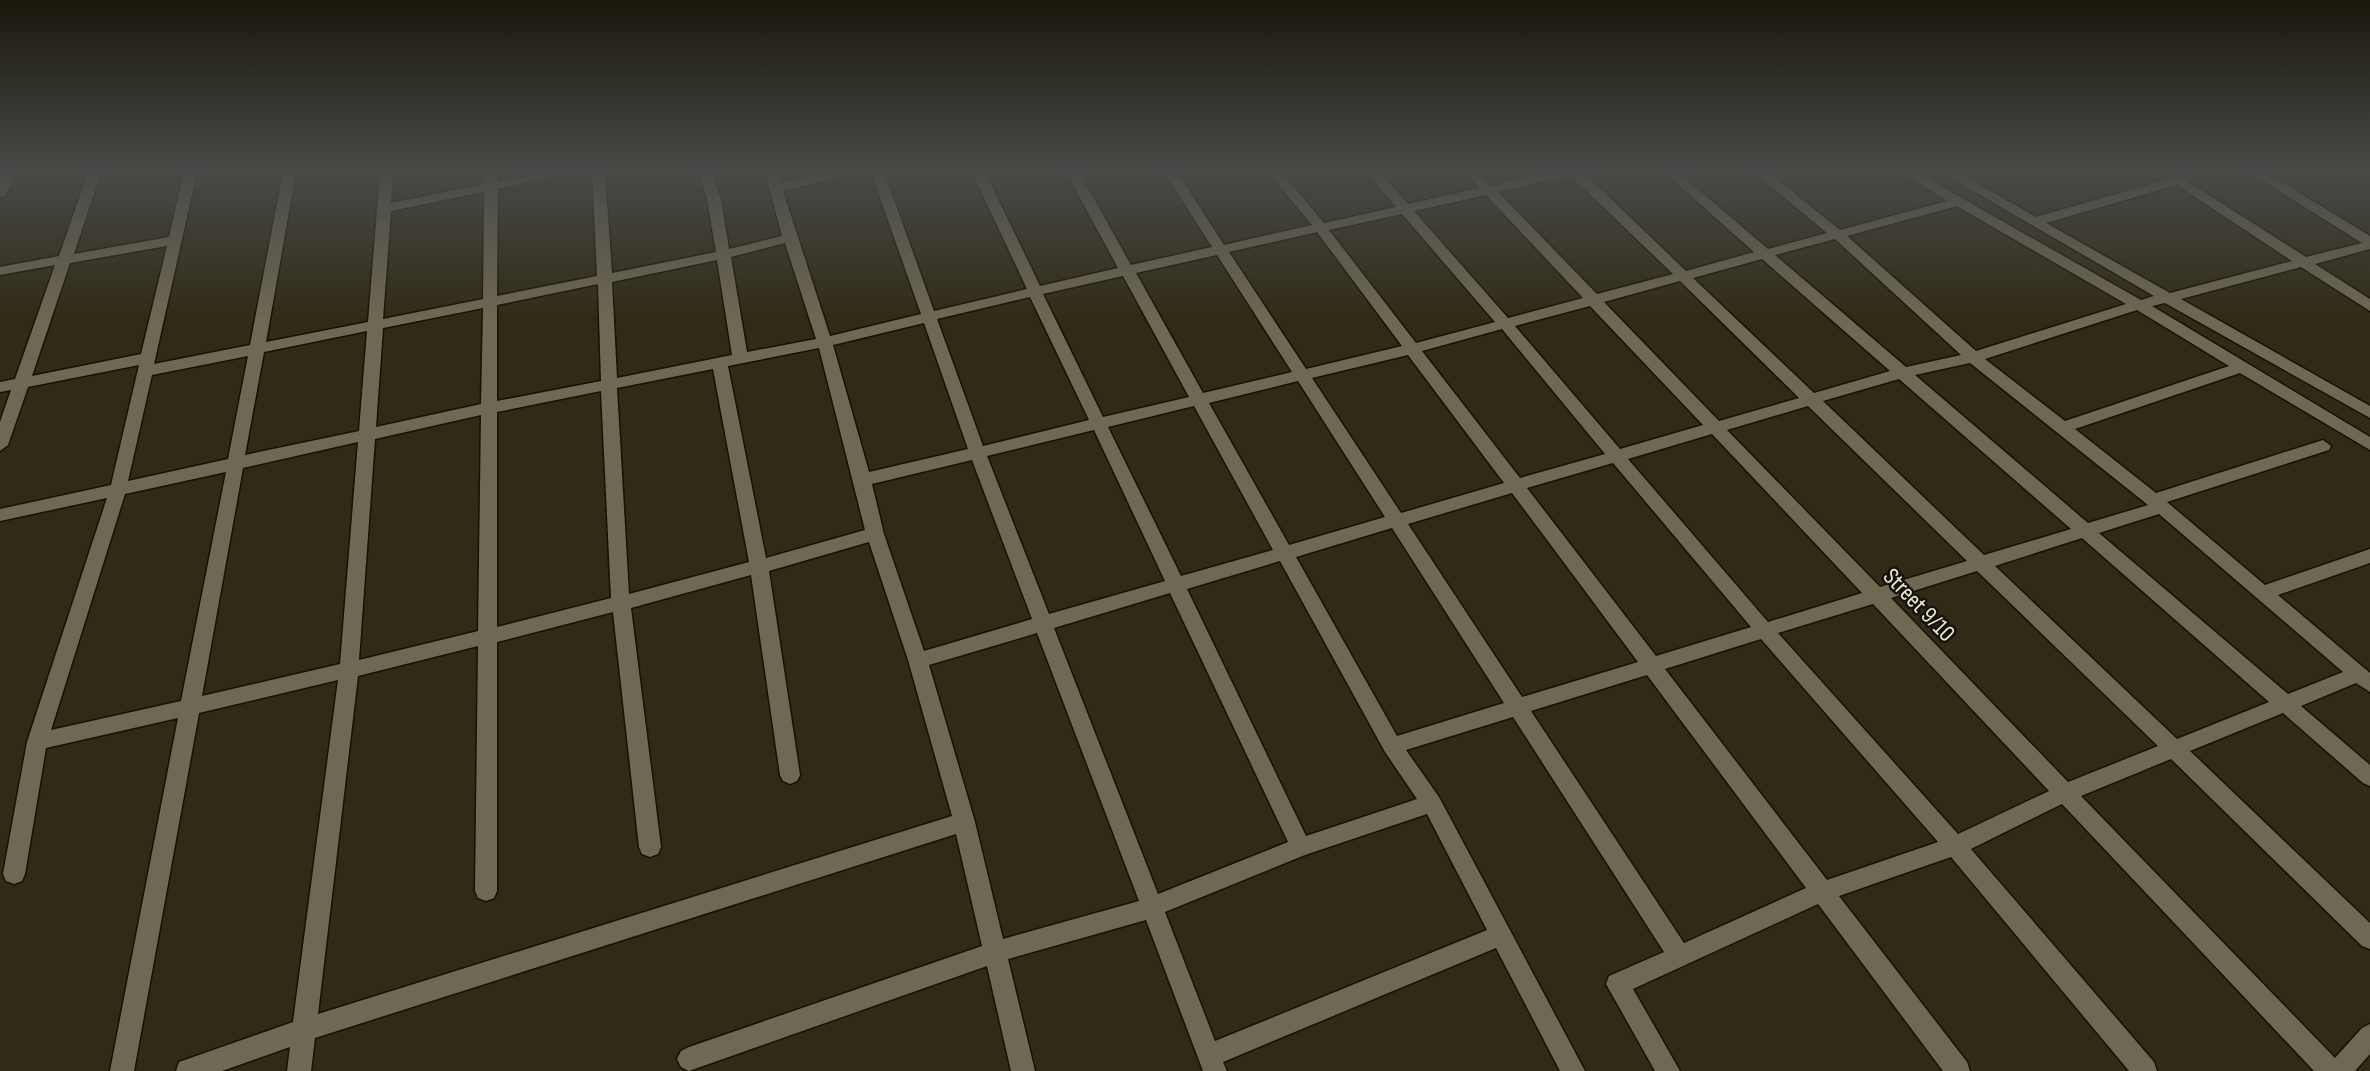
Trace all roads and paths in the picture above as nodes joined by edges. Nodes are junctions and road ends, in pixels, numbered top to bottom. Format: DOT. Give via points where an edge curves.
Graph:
graph roads {
  1 [pos="78,222"];
  2 [pos="179,222"];
  3 [pos="281,222"];
  4 [pos="384,222"];
  5 [pos="491,222"];
  6 [pos="602,222"];
  7 [pos="717,222"];
  8 [pos="786,222"];
  9 [pos="895,222"];
  10 [pos="1002,222"];
  11 [pos="1100,222"];
  12 [pos="1202,222"];
  13 [pos="1316,222"];
  14 [pos="1348,222"];
  15 [pos="1416,222"];
  16 [pos="1519,222"];
  17 [pos="1626,222"];
  18 [pos="1728,222"];
  19 [pos="1822,222"];
  20 [pos="1885,222"];
  21 [pos="1993,222"];
  22 [pos="2034,222"];
  23 [pos="2242,222"];
  24 [pos="2336,222"];
  25 [pos="1321,228"];
  26 [pos="1838,235"];
  27 [pos="790,238"];
  28 [pos="175,240"];
  29 [pos="2370,243"];
  30 [pos="1220,250"];
  31 [pos="722,255"];
  32 [pos="1766,255"];
  33 [pos="65,260"];
  34 [pos="2303,262"];
  35 [pos="0,271"];
  36 [pos="1127,271"];
  37 [pos="607,276"];
  38 [pos="1685,277"];
  39 [pos="1035,291"];
  40 [pos="1595,299"];
  41 [pos="2166,299"];
  42 [pos="491,300"];
  43 [pos="2138,305"];
  44 [pos="2370,306"];
  45 [pos="929,317"];
  46 [pos="378,324"];
  47 [pos="1505,324"];
  48 [pos="825,342"];
  49 [pos="259,348"];
  50 [pos="1411,349"];
  51 [pos="740,357"];
  52 [pos="1973,357"];
  53 [pos="719,361"];
  54 [pos="148,365"];
  55 [pos="2239,368"];
  56 [pos="1902,373"];
  57 [pos="1302,375"];
  58 [pos="22,383"];
  59 [pos="610,385"];
  60 [pos="0,387"];
  61 [pos="1811,400"];
  62 [pos="1199,401"];
  63 [pos="489,408"];
  64 [pos="2370,414"];
  65 [pos="1099,425"];
  66 [pos="1715,428"];
  67 [pos="2062,428"];
  68 [pos="368,435"];
  69 [pos="2370,444"];
  70 [pos="0,445"];
  71 [pos="2323,446"];
  72 [pos="978,454"];
  73 [pos="1615,456"];
  74 [pos="236,463"];
  75 [pos="863,480"];
  76 [pos="1514,486"];
  77 [pos="118,489"];
  78 [pos="2158,504"];
  79 [pos="0,515"];
  80 [pos="1396,520"];
  81 [pos="2085,531"];
  82 [pos="875,534"];
  83 [pos="1284,553"];
  84 [pos="2370,556"];
  85 [pos="1981,564"];
  86 [pos="759,567"];
  87 [pos="1175,584"];
  88 [pos="2263,593"];
  89 [pos="1876,596"];
  90 [pos="621,603"];
  91 [pos="1043,623"];
  92 [pos="1765,631"];
  93 [pos="488,637"];
  94 [pos="918,660"];
  95 [pos="1651,666"];
  96 [pos="349,669"];
  97 [pos="2364,679"];
  98 [pos="2285,704"];
  99 [pos="190,707"];
  100 [pos="1518,707"];
  101 [pos="37,742"];
  102 [pos="1392,746"];
  103 [pos="2174,749"];
  104 [pos="790,775"];
  105 [pos="2370,777"];
  106 [pos="2065,793"];
  107 [pos="1432,803"];
  108 [pos="964,822"];
  109 [pos="1955,846"];
  110 [pos="650,847"];
  111 [pos="1301,847"];
  112 [pos="14,874"];
  113 [pos="486,891"];
  114 [pos="1821,892"];
  115 [pos="1150,908"];
  116 [pos="1502,935"];
  117 [pos="2370,938"];
  118 [pos="996,952"];
  119 [pos="1679,955"];
  120 [pos="304,1030"];
  121 [pos="2370,1036"];
  122 [pos="689,1059"];
  123 [pos="1212,1064"];
  124 [pos="122,1071"];
  125 [pos="188,1071"];
  126 [pos="299,1071"];
  127 [pos="1023,1071"];
  128 [pos="1573,1071"];
  129 [pos="1668,1071"];
  130 [pos="1958,1071"];
  131 [pos="2145,1071"];
  132 [pos="2331,1071"];
  133 [pos="2339,1071"];
  1 -- 33 [label="street"];
  2 -- 28 [label="street"];
  3 -- 49 [label="street"];
  4 -- 46 [label="street"];
  5 -- 42 [label="street"];
  6 -- 37 [label="street"];
  7 -- 31 [label="street"];
  8 -- 27 [label="street"];
  9 -- 45 [label="street"];
  10 -- 39 [label="street"];
  11 -- 36 [label="street"];
  12 -- 30 [label="street"];
  13 -- 25 [label="street"];
  14 -- 25 [label="street"];
  15 -- 47 [label="street"];
  16 -- 40 [label="street, Street 9/10"];
  17 -- 38 [label="street"];
  18 -- 32 [label="street"];
  19 -- 26 [label="street"];
  20 -- 26 [label="street"];
  21 -- 43 [label="street"];
  22 -- 41 [label="street"];
  23 -- 34 [label="street"];
  24 -- 29 [label="street"];
  25 -- 30 [label="street"];
  25 -- 50 [label="street"];
  26 -- 32 [label="street"];
  26 -- 52 [label="street"];
  27 -- 31 [label="street"];
  27 -- 48 [label="street"];
  28 -- 33 [label="street"];
  28 -- 54 [label="street"];
  29 -- 34 [label="street"];
  30 -- 36 [label="street"];
  30 -- 57 [label="street"];
  31 -- 37 [label="street"];
  31 -- 51 [label="street"];
  32 -- 38 [label="street"];
  32 -- 56 [label="street"];
  33 -- 35 [label="street"];
  33 -- 58 [label="street"];
  34 -- 41 [label="street"];
  34 -- 44 [label="street"];
  36 -- 39 [label="street"];
  36 -- 62 [label="street"];
  37 -- 42 [label="street"];
  37 -- 59 [label="street"];
  38 -- 40 [label="street"];
  38 -- 61 [label="street"];
  39 -- 45 [label="street"];
  39 -- 65 [label="street"];
  40 -- 47 [label="street"];
  40 -- 66 [label="street, Street 9/10"];
  41 -- 43 [label="street"];
  41 -- 64 [label="street"];
  42 -- 46 [label="street"];
  42 -- 63 [label="street"];
  43 -- 52 [label="street"];
  43 -- 55 [label="street"];
  45 -- 48 [label="street"];
  45 -- 72 [label="street"];
  46 -- 49 [label="street"];
  46 -- 68 [label="street"];
  47 -- 50 [label="street"];
  47 -- 73 [label="street"];
  48 -- 51 [label="street"];
  48 -- 75 [label="street"];
  49 -- 54 [label="street"];
  49 -- 74 [label="street"];
  50 -- 57 [label="street"];
  50 -- 76 [label="street"];
  51 -- 53 [label="street"];
  52 -- 56 [label="street"];
  52 -- 67 [label="street"];
  53 -- 59 [label="street"];
  53 -- 86 [label="street"];
  54 -- 58 [label="street"];
  54 -- 77 [label="street"];
  55 -- 67 [label="street"];
  55 -- 69 [label="street"];
  56 -- 61 [label="street"];
  56 -- 81 [label="street"];
  57 -- 62 [label="street"];
  57 -- 80 [label="street"];
  58 -- 60 [label="street"];
  58 -- 70 [label="street"];
  59 -- 63 [label="street"];
  59 -- 90 [label="street"];
  61 -- 66 [label="street"];
  61 -- 85 [label="street"];
  62 -- 65 [label="street"];
  62 -- 83 [label="street"];
  63 -- 68 [label="street"];
  63 -- 93 [label="street"];
  65 -- 72 [label="street"];
  65 -- 87 [label="street"];
  66 -- 73 [label="street"];
  66 -- 89 [label="street, Street 9/10"];
  67 -- 78 [label="street"];
  68 -- 74 [label="street"];
  68 -- 96 [label="street"];
  71 -- 78 [label="street"];
  72 -- 75 [label="street"];
  72 -- 91 [label="street"];
  73 -- 76 [label="street"];
  73 -- 92 [label="street"];
  74 -- 77 [label="street"];
  74 -- 99 [label="street"];
  75 -- 82 [label="street"];
  76 -- 80 [label="street"];
  76 -- 95 [label="street"];
  77 -- 79 [label="street"];
  77 -- 101 [label="street"];
  78 -- 81 [label="street"];
  78 -- 88 [label="street"];
  80 -- 83 [label="street"];
  80 -- 100 [label="street"];
  81 -- 85 [label="street"];
  81 -- 98 [label="street"];
  82 -- 86 [label="street"];
  82 -- 94 [label="street"];
  83 -- 87 [label="street"];
  83 -- 102 [label="street"];
  84 -- 88 [label="street"];
  85 -- 89 [label="street"];
  85 -- 103 [label="street"];
  86 -- 90 [label="street"];
  86 -- 104 [label="street"];
  87 -- 91 [label="street"];
  87 -- 111 [label="street"];
  88 -- 97 [label="street"];
  89 -- 92 [label="street"];
  89 -- 106 [label="street, Street 9/10"];
  90 -- 93 [label="street"];
  90 -- 110 [label="street"];
  91 -- 94 [label="street"];
  91 -- 115 [label="street"];
  92 -- 95 [label="street"];
  92 -- 109 [label="street"];
  93 -- 96 [label="street"];
  93 -- 113 [label="street"];
  94 -- 108 [label="street"];
  95 -- 100 [label="street"];
  95 -- 114 [label="street"];
  96 -- 99 [label="street"];
  96 -- 120 [label="street"];
  97 -- 98 [label="street"];
  98 -- 103 [label="street"];
  98 -- 105 [label="street"];
  99 -- 101 [label="street"];
  99 -- 124 [label="street"];
  100 -- 102 [label="street"];
  100 -- 119 [label="street"];
  101 -- 112 [label="street"];
  102 -- 107 [label="street"];
  103 -- 106 [label="street"];
  103 -- 117 [label="street"];
  106 -- 109 [label="street"];
  106 -- 132 [label="street, Street 9/10"];
  107 -- 111 [label="street"];
  107 -- 116 [label="street"];
  108 -- 118 [label="street"];
  108 -- 120 [label="street"];
  109 -- 114 [label="street"];
  109 -- 131 [label="street"];
  111 -- 115 [label="street"];
  114 -- 119 [label="street"];
  114 -- 130 [label="street"];
  115 -- 118 [label="street"];
  115 -- 123 [label="street"];
  116 -- 123 [label="street"];
  116 -- 128 [label="street"];
  118 -- 122 [label="street"];
  118 -- 127 [label="street"];
  119 -- 129 [label="street" via="1617,984"];
  120 -- 125 [label="street"];
  120 -- 126 [label="street"];
  121 -- 133 [label="street"];
}
